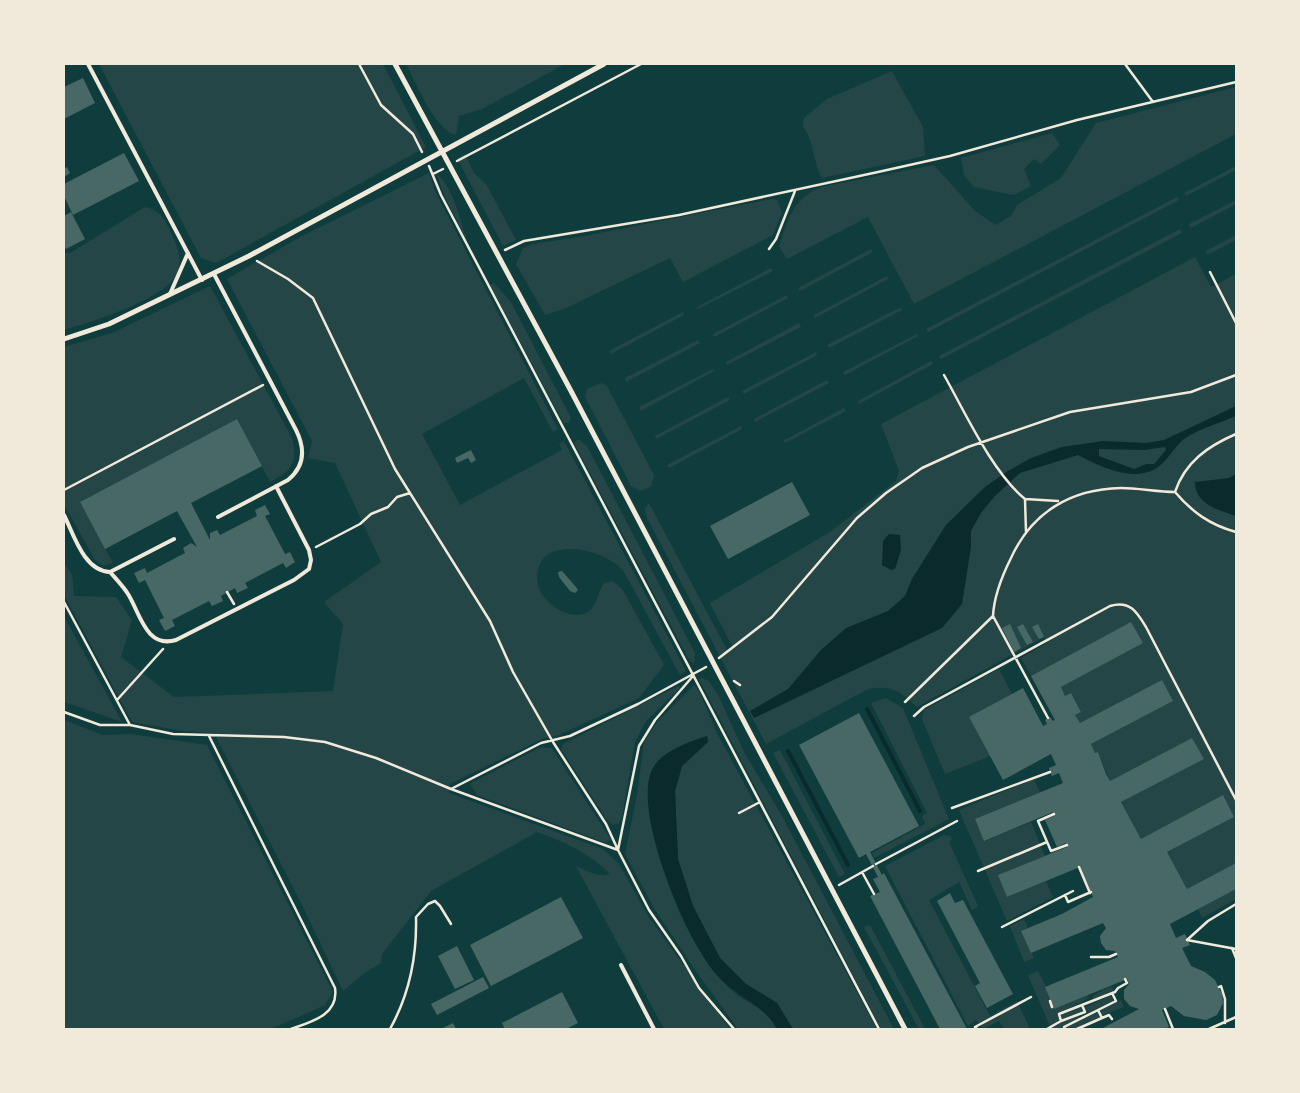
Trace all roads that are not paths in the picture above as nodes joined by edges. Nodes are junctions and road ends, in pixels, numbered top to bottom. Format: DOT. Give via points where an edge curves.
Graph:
graph roads {
  1 [pos="88,64"];
  2 [pos="395,64"];
  3 [pos="604,64"];
  4 [pos="442,151"];
  5 [pos="188,253"];
  6 [pos="214,274"];
  7 [pos="202,280"];
  8 [pos="169,296"];
  9 [pos="64,339"];
  10 [pos="276,486"];
  11 [pos="64,515"];
  12 [pos="218,517"];
  13 [pos="174,538"];
  14 [pos="110,572"];
  15 [pos="621,965"];
  16 [pos="654,1029"];
  17 [pos="905,1029"];
  1 -- 5 [label="lane"];
  2 -- 4 [label="street"];
  3 -- 4 [label="street"];
  4 -- 6 [label="street"];
  4 -- 17 [label="street"];
  5 -- 7 [label="lane"];
  5 -- 8 [label="lane"];
  6 -- 7 [label="street"];
  6 -- 10 [label="lane" via="302,447 297,471"];
  7 -- 8 [label="street"];
  8 -- 9 [label="street" via="109,324"];
  10 -- 12 [label="lane"];
  10 -- 14 [label="lane" via="309,550 310,565 304,574 236,610 169,642 156,640 128,594"];
  11 -- 14 [label="lane" via="88,560 101,571"];
  13 -- 14 [label="lane"];
  15 -- 16 [label="lane"];
}
